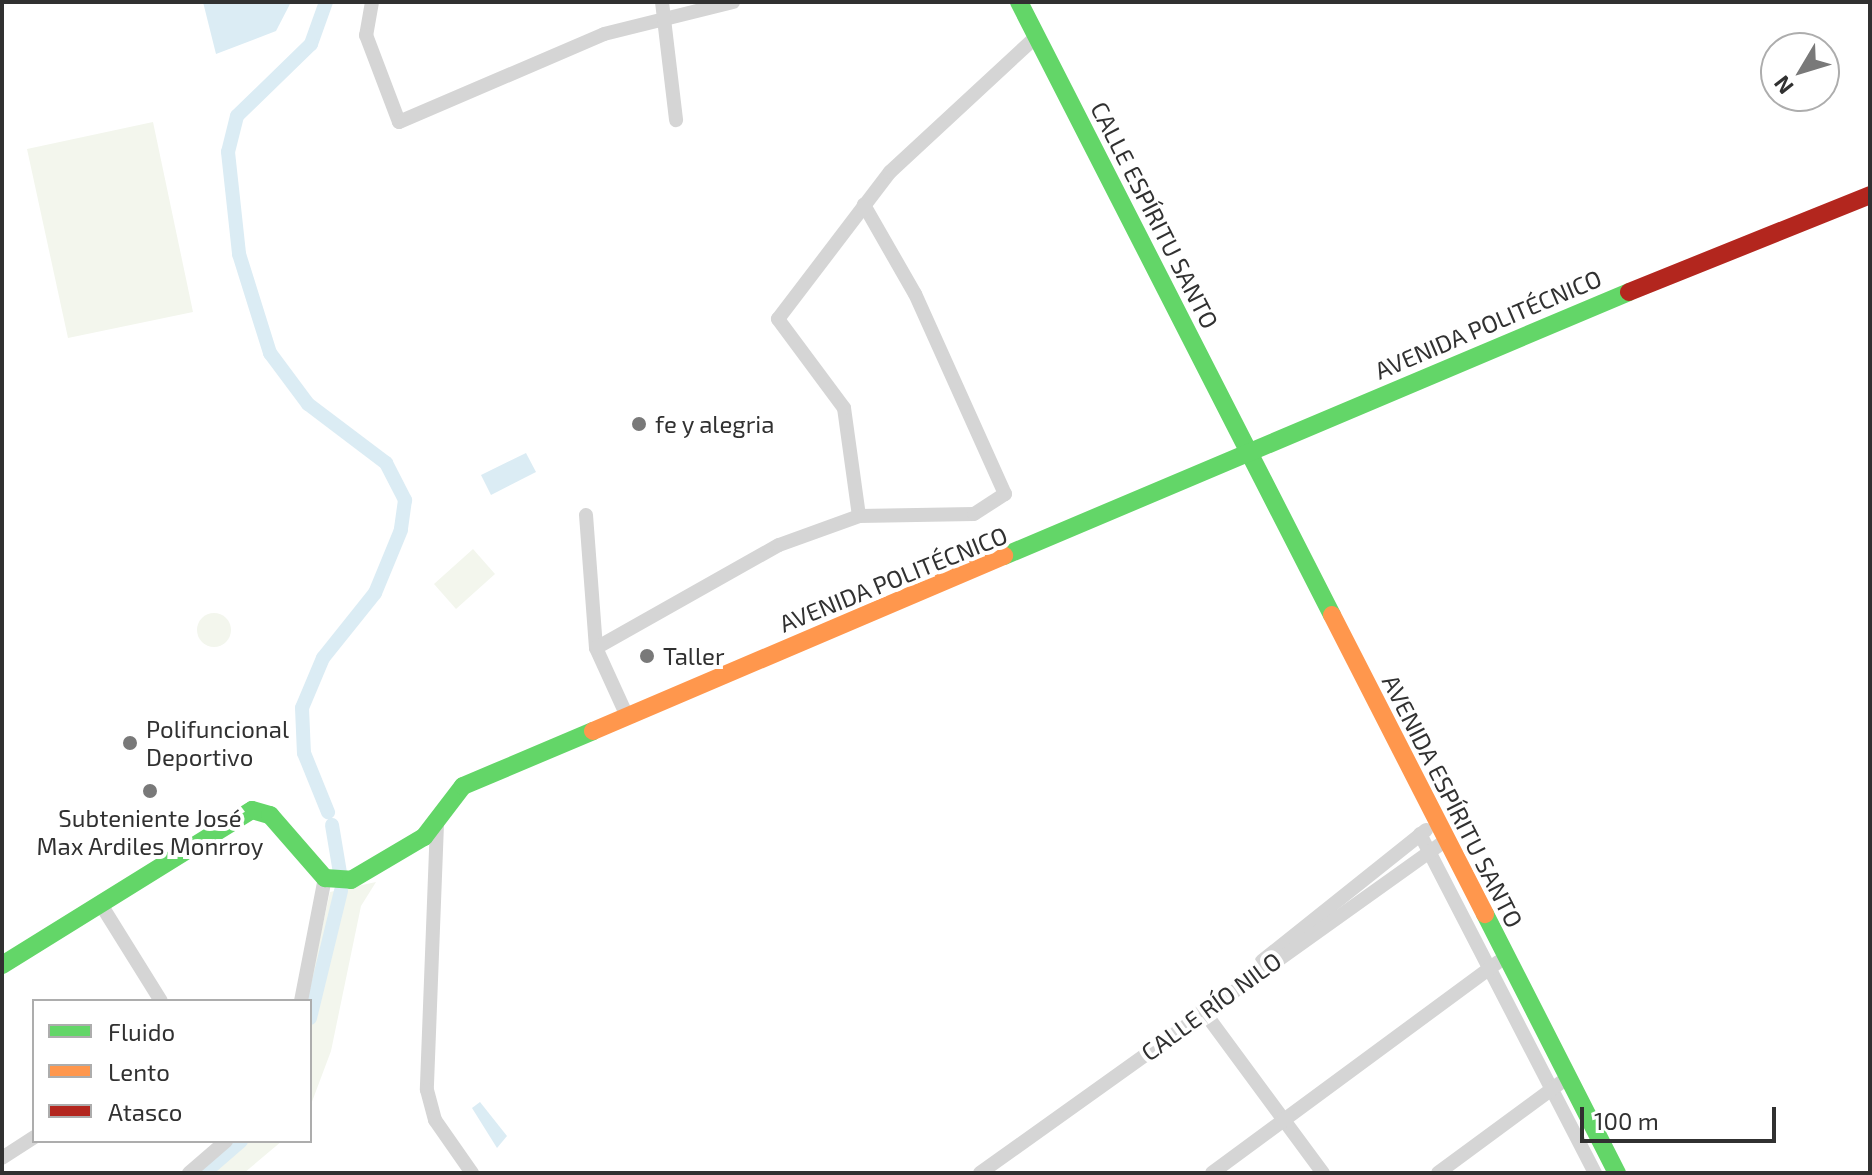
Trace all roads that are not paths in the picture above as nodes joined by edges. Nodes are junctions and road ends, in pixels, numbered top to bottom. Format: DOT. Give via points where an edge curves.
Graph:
graph roads {
  1 [pos="372,2"];
  2 [pos="662,2"];
  3 [pos="733,2"];
  4 [pos="1019,2"];
  5 [pos="666,17"];
  6 [pos="1036,37"];
  7 [pos="676,120"];
  8 [pos="1870,195"];
  9 [pos="864,205"];
  10 [pos="1247,451"];
  11 [pos="586,515"];
  12 [pos="859,516"];
  13 [pos="596,648"];
  14 [pos="627,716"];
  15 [pos="1437,823"];
  16 [pos="437,824"];
  17 [pos="1420,834"];
  18 [pos="1436,845"];
  19 [pos="328,879"];
  20 [pos="100,903"];
  21 [pos="1498,962"];
  22 [pos="2,965"];
  23 [pos="1255,975"];
  24 [pos="160,999"];
  25 [pos="301,999"];
  26 [pos="1202,1009"];
  27 [pos="1560,1083"];
  28 [pos="1283,1120"];
  29 [pos="32,1138"];
  30 [pos="224,1143"];
  31 [pos="2,1158"];
  32 [pos="1005,1168"];
  33 [pos="189,1173"];
  34 [pos="472,1173"];
  35 [pos="980,1173"];
  36 [pos="1212,1173"];
  37 [pos="1323,1173"];
  38 [pos="1438,1173"];
  39 [pos="1595,1173"];
  40 [pos="1617,1173"];
  1 -- 5 [label="street" via="366,35 399,122 604,34"];
  2 -- 5 [label="street"];
  3 -- 5 [label="street"];
  4 -- 6 [label="main road, CALLE ESPÍRITU SANTO"];
  5 -- 7 [label="street"];
  6 -- 9 [label="street"];
  6 -- 10 [label="main road, CALLE ESPÍRITU SANTO"];
  8 -- 10 [label="main road, AVENIDA POLITÉCNICO"];
  9 -- 12 [label="street" via="778,319 844,408"];
  9 -- 12 [label="street" via="915,294 1005,494 974,514 946,519"];
  10 -- 14 [label="main road, AVENIDA POLITÉCNICO"];
  10 -- 15 [label="main road, AVENIDA ESPÍRITU SANTO"];
  11 -- 13 [label="street"];
  12 -- 13 [label="street" via="779,545"];
  13 -- 14 [label="street"];
  14 -- 16 [label="main road, AVENIDA POLITÉCNICO" via="463,786"];
  15 -- 17 [label="street"];
  15 -- 18 [label="main road, AVENIDA ESPÍRITU SANTO"];
  16 -- 19 [label="main road, AVENIDA POLITÉCNICO" via="351,880"];
  16 -- 34 [label="street" via="427,1090 435,1120"];
  17 -- 18 [label="street, AVENIDA ESPÍRITU SANTO"];
  17 -- 23 [label="street" via="1264,957"];
  18 -- 21 [label="main road, AVENIDA ESPÍRITU SANTO"];
  18 -- 23 [label="street, CALLE RÍO NILO"];
  19 -- 20 [label="main road" via="270,815 252,810"];
  19 -- 25 [label="street"];
  20 -- 22 [label="main road"];
  20 -- 24 [label="street"];
  21 -- 27 [label="main road, AVENIDA ESPÍRITU SANTO"];
  21 -- 28 [label="street"];
  23 -- 26 [label="street, CALLE RÍO NILO"];
  26 -- 28 [label="street"];
  26 -- 32 [label="street, CALLE RÍO NILO"];
  27 -- 38 [label="street"];
  27 -- 39 [label="street, AVENIDA ESPÍRITU SANTO"];
  27 -- 40 [label="main road, AVENIDA ESPÍRITU SANTO"];
  28 -- 36 [label="street"];
  28 -- 37 [label="street"];
  29 -- 31 [label="street"];
  30 -- 33 [label="street"];
  32 -- 35 [label="street, CALLE RÍO NILO"];
}
